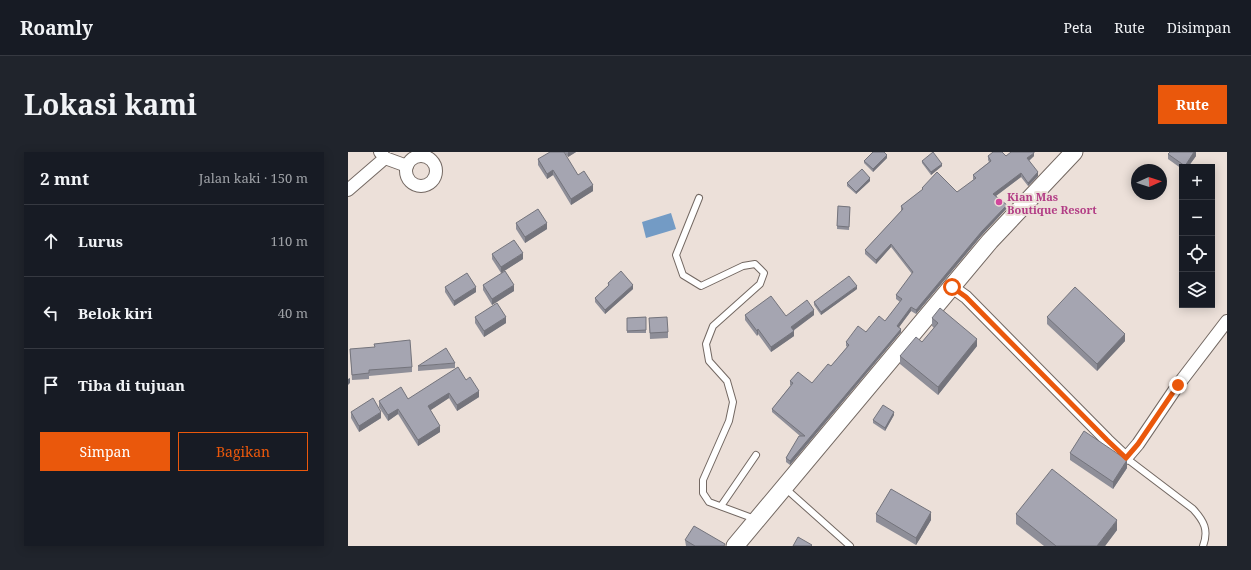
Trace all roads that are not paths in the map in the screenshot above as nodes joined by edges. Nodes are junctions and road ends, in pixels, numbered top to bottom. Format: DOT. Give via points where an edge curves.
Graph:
graph roads {
  1 [pos="1074,152"];
  2 [pos="382,155"];
  3 [pos="407,166"];
  4 [pos="348,190"];
  5 [pos="699,198"];
  6 [pos="952,287"];
  7 [pos="1227,321"];
  8 [pos="756,455"];
  9 [pos="1126,458"];
  10 [pos="784,487"];
  11 [pos="721,506"];
  12 [pos="757,520"];
  13 [pos="735,546"];
  14 [pos="850,546"];
  15 [pos="1203,546"];
  1 -- 6 [label="street" via="990,241"];
  2 -- 3 [label="street"];
  2 -- 4 [label="street"];
  5 -- 11 [label="lane" via="676,255 683,275 701,286 743,266 755,264 764,273 760,284 713,326 706,344 709,361 727,381 733,402 729,421 703,480 703,494 709,502"];
  6 -- 9 [label="street" via="966,297"];
  6 -- 10 [label="street"];
  7 -- 9 [label="street"];
  8 -- 11 [label="lane"];
  9 -- 15 [label="lane" via="1201,518 1206,533"];
  10 -- 12 [label="street"];
  10 -- 14 [label="lane"];
  11 -- 12 [label="lane"];
  12 -- 13 [label="street"];
}
